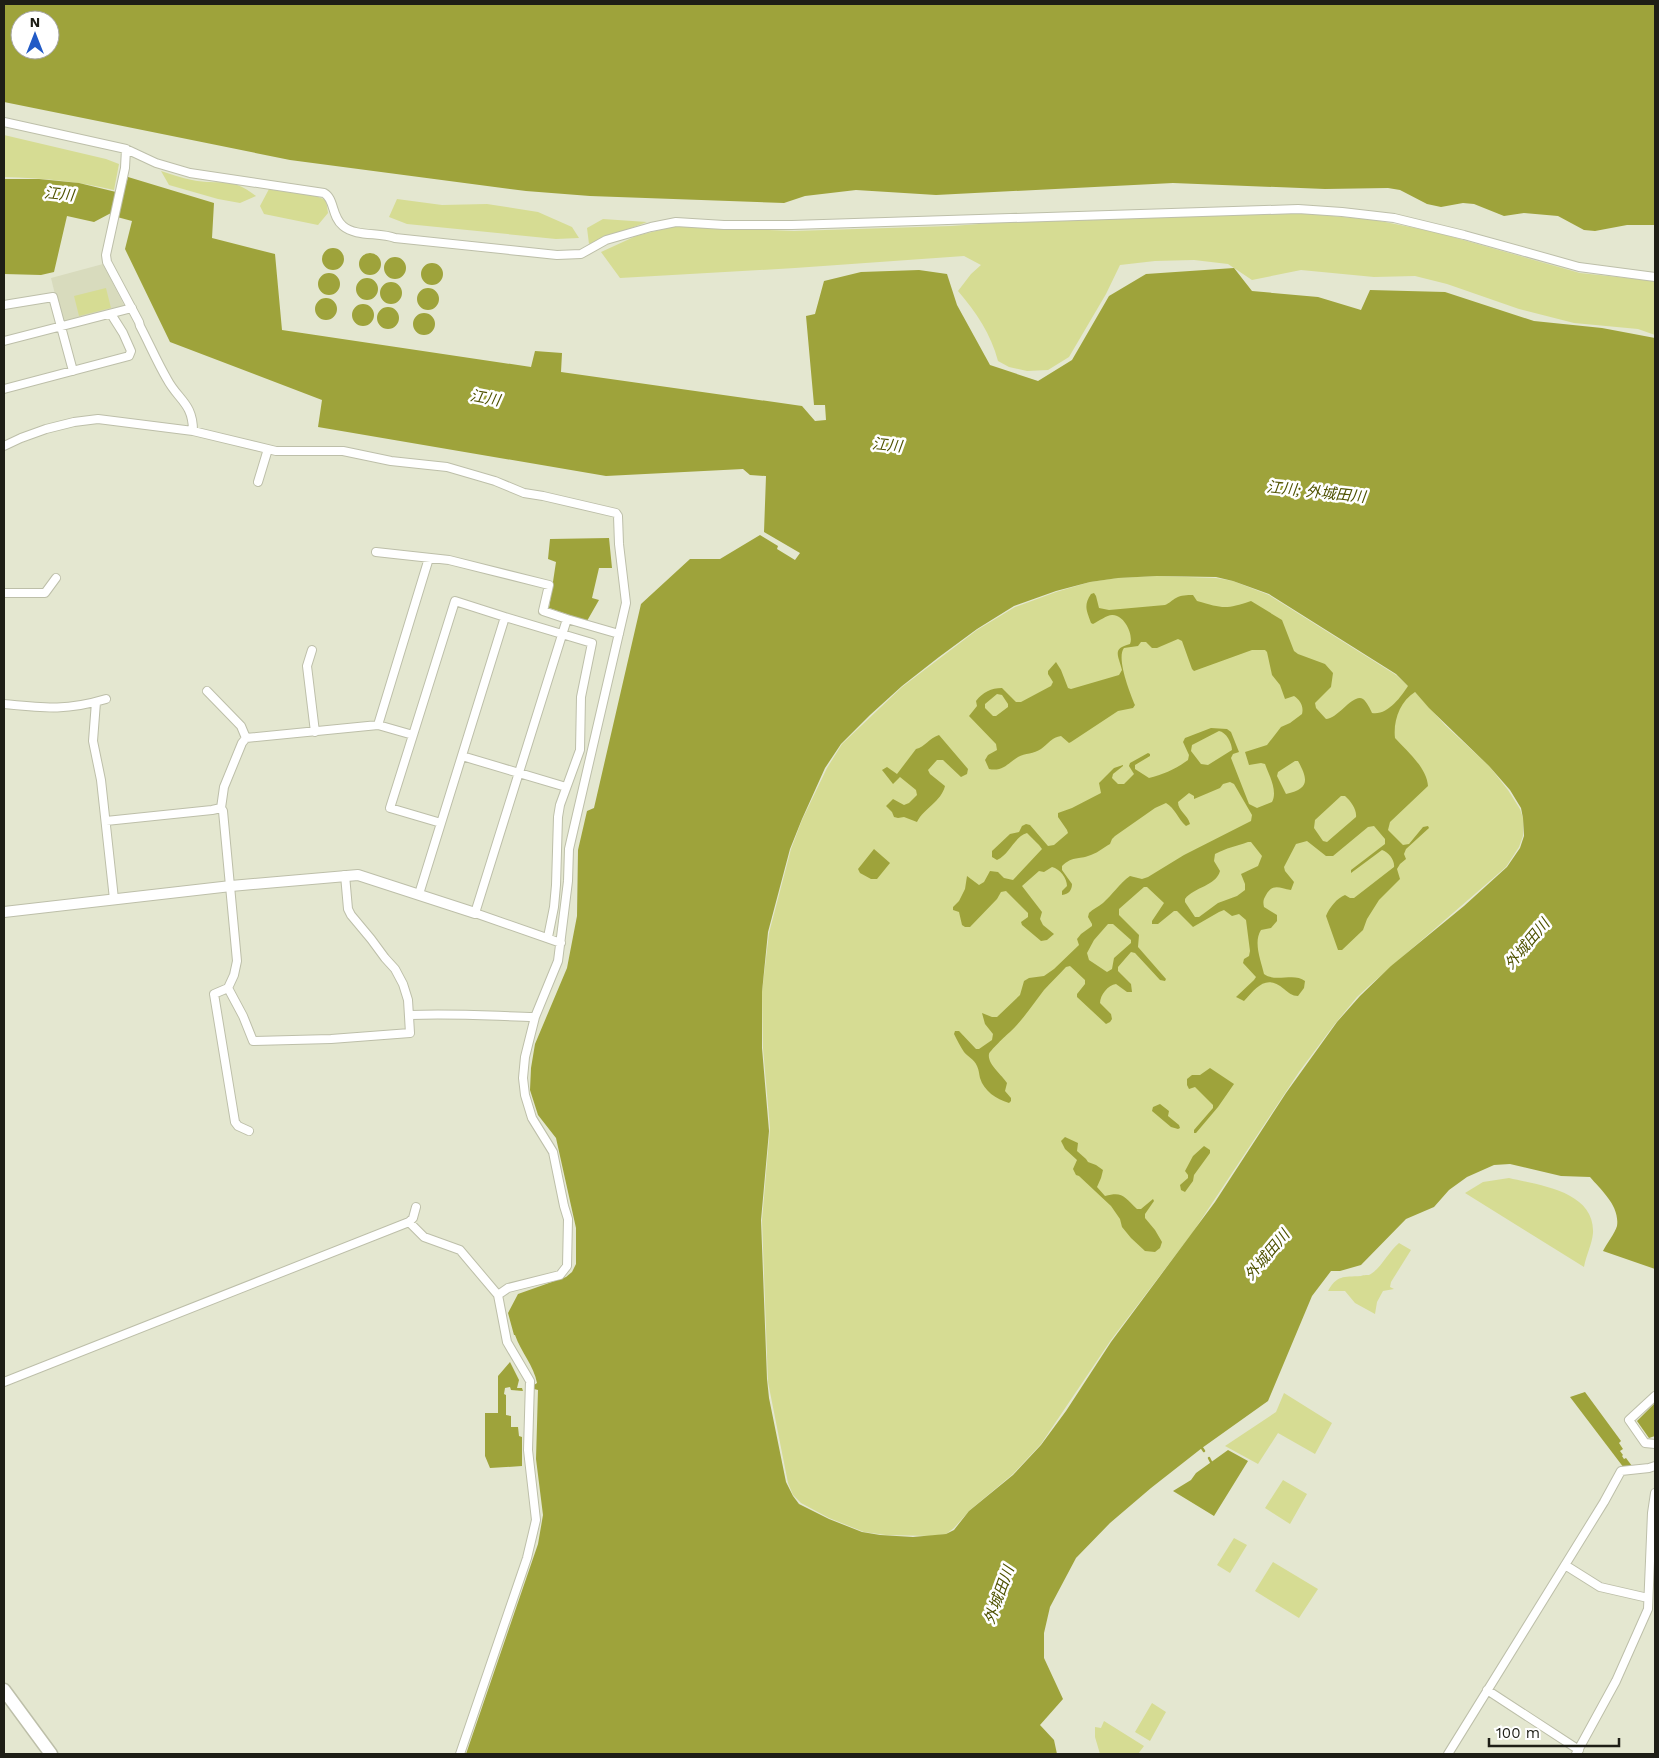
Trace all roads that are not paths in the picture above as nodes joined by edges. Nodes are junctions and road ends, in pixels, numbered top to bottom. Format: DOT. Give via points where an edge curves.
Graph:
graph roads {
  1 [pos="4,122"];
  2 [pos="126,150"];
  3 [pos="1655,277"];
  4 [pos="4,305"];
  5 [pos="132,308"];
  6 [pos="111,314"];
  7 [pos="61,326"];
  8 [pos="4,341"];
  9 [pos="73,371"];
  10 [pos="4,389"];
  11 [pos="193,431"];
  12 [pos="4,446"];
  13 [pos="268,449"];
  14 [pos="258,482"];
  15 [pos="376,552"];
  16 [pos="429,558"];
  17 [pos="56,578"];
  18 [pos="4,593"];
  19 [pos="505,617"];
  20 [pos="567,619"];
  21 [pos="561,634"];
  22 [pos="619,634"];
  23 [pos="312,650"];
  24 [pos="207,691"];
  25 [pos="106,699"];
  26 [pos="96,702"];
  27 [pos="4,704"];
  28 [pos="378,725"];
  29 [pos="315,732"];
  30 [pos="413,735"];
  31 [pos="246,738"];
  32 [pos="462,756"];
  33 [pos="519,773"];
  34 [pos="566,787"];
  35 [pos="221,808"];
  36 [pos="106,821"];
  37 [pos="441,823"];
  38 [pos="345,876"];
  39 [pos="231,886"];
  40 [pos="419,894"];
  41 [pos="114,899"];
  42 [pos="4,912"];
  43 [pos="475,913"];
  44 [pos="548,937"];
  45 [pos="560,943"];
  46 [pos="228,988"];
  47 [pos="410,1014"];
  48 [pos="535,1017"];
  49 [pos="249,1131"];
  50 [pos="416,1207"];
  51 [pos="410,1222"];
  52 [pos="498,1295"];
  53 [pos="4,1382"];
  54 [pos="1655,1396"];
  55 [pos="1655,1444"];
  56 [pos="1655,1466"];
  57 [pos="1655,1493"];
  58 [pos="1564,1565"];
  59 [pos="1648,1598"];
  60 [pos="4,1690"];
  61 [pos="1487,1690"];
  62 [pos="1577,1752"];
  63 [pos="51,1754"];
  64 [pos="460,1754"];
  65 [pos="1448,1754"];
  1 -- 2 [label="street"];
  2 -- 3 [label="street" via="190,173 324,193 330,199 338,222 354,232 557,255 581,254 606,240 676,222 792,225 1298,209 1394,218 1579,267"];
  2 -- 5 [label="street" via="106,255"];
  4 -- 7 [label="street" via="52,297"];
  5 -- 6 [label="street"];
  5 -- 11 [label="street" via="167,380 188,407 193,418"];
  6 -- 7 [label="street"];
  6 -- 9 [label="street" via="131,354"];
  7 -- 8 [label="street"];
  7 -- 9 [label="street"];
  9 -- 10 [label="street"];
  11 -- 12 [label="street" via="98,419 46,429"];
  11 -- 13 [label="street"];
  13 -- 14 [label="street"];
  13 -- 22 [label="street" via="343,451 391,461 447,467 524,493 616,513 626,603"];
  15 -- 16 [label="street"];
  16 -- 20 [label="street" via="549,585 543,611"];
  16 -- 28 [label="street"];
  17 -- 18 [label="street" via="45,593"];
  19 -- 21 [label="street"];
  19 -- 30 [label="street" via="455,601"];
  19 -- 32 [label="street"];
  20 -- 21 [label="street"];
  20 -- 22 [label="street"];
  21 -- 33 [label="street"];
  21 -- 34 [label="street" via="592,643 582,686 580,750"];
  22 -- 45 [label="street" via="569,850"];
  23 -- 29 [label="street" via="307,666"];
  24 -- 31 [label="street" via="241,726"];
  25 -- 26 [label="street"];
  26 -- 27 [label="street" via="61,708"];
  26 -- 36 [label="street" via="93,741"];
  28 -- 29 [label="street"];
  28 -- 30 [label="street"];
  29 -- 31 [label="street"];
  30 -- 37 [label="street" via="390,808"];
  31 -- 35 [label="street" via="224,787"];
  32 -- 33 [label="street"];
  32 -- 37 [label="street"];
  33 -- 34 [label="street"];
  33 -- 43 [label="street"];
  34 -- 44 [label="street" via="558,817 556,885"];
  35 -- 36 [label="street"];
  35 -- 39 [label="street"];
  36 -- 41 [label="street"];
  37 -- 40 [label="street"];
  38 -- 39 [label="street"];
  38 -- 40 [label="street" via="358,875"];
  38 -- 47 [label="street" via="351,915 396,969"];
  39 -- 41 [label="street"];
  39 -- 46 [label="street" via="238,961"];
  40 -- 43 [label="street"];
  41 -- 42 [label="street"];
  43 -- 44 [label="street"];
  44 -- 45 [label="street"];
  45 -- 48 [label="street" via="558,960"];
  46 -- 47 [label="street" via="253,1041 410,1034"];
  46 -- 49 [label="street" via="214,994 235,1122"];
  47 -- 48 [label="street"];
  48 -- 52 [label="street" via="525,1057 525,1095 532,1118 553,1152 568,1219 567,1266 560,1274 508,1288"];
  50 -- 51 [label="street"];
  51 -- 52 [label="street" via="424,1237 460,1250"];
  51 -- 53 [label="street"];
  52 -- 64 [label="street" via="507,1342 530,1381 528,1450 536,1520 527,1558"];
  54 -- 55 [label="street" via="1629,1420 1645,1443"];
  56 -- 58 [label="street" via="1621,1471"];
  57 -- 59 [label="street"];
  58 -- 59 [label="street" via="1600,1587"];
  58 -- 61 [label="street"];
  59 -- 62 [label="street" via="1648,1609 1616,1681"];
  60 -- 63 [label="main road"];
  61 -- 62 [label="street"];
  61 -- 65 [label="street"];
}
